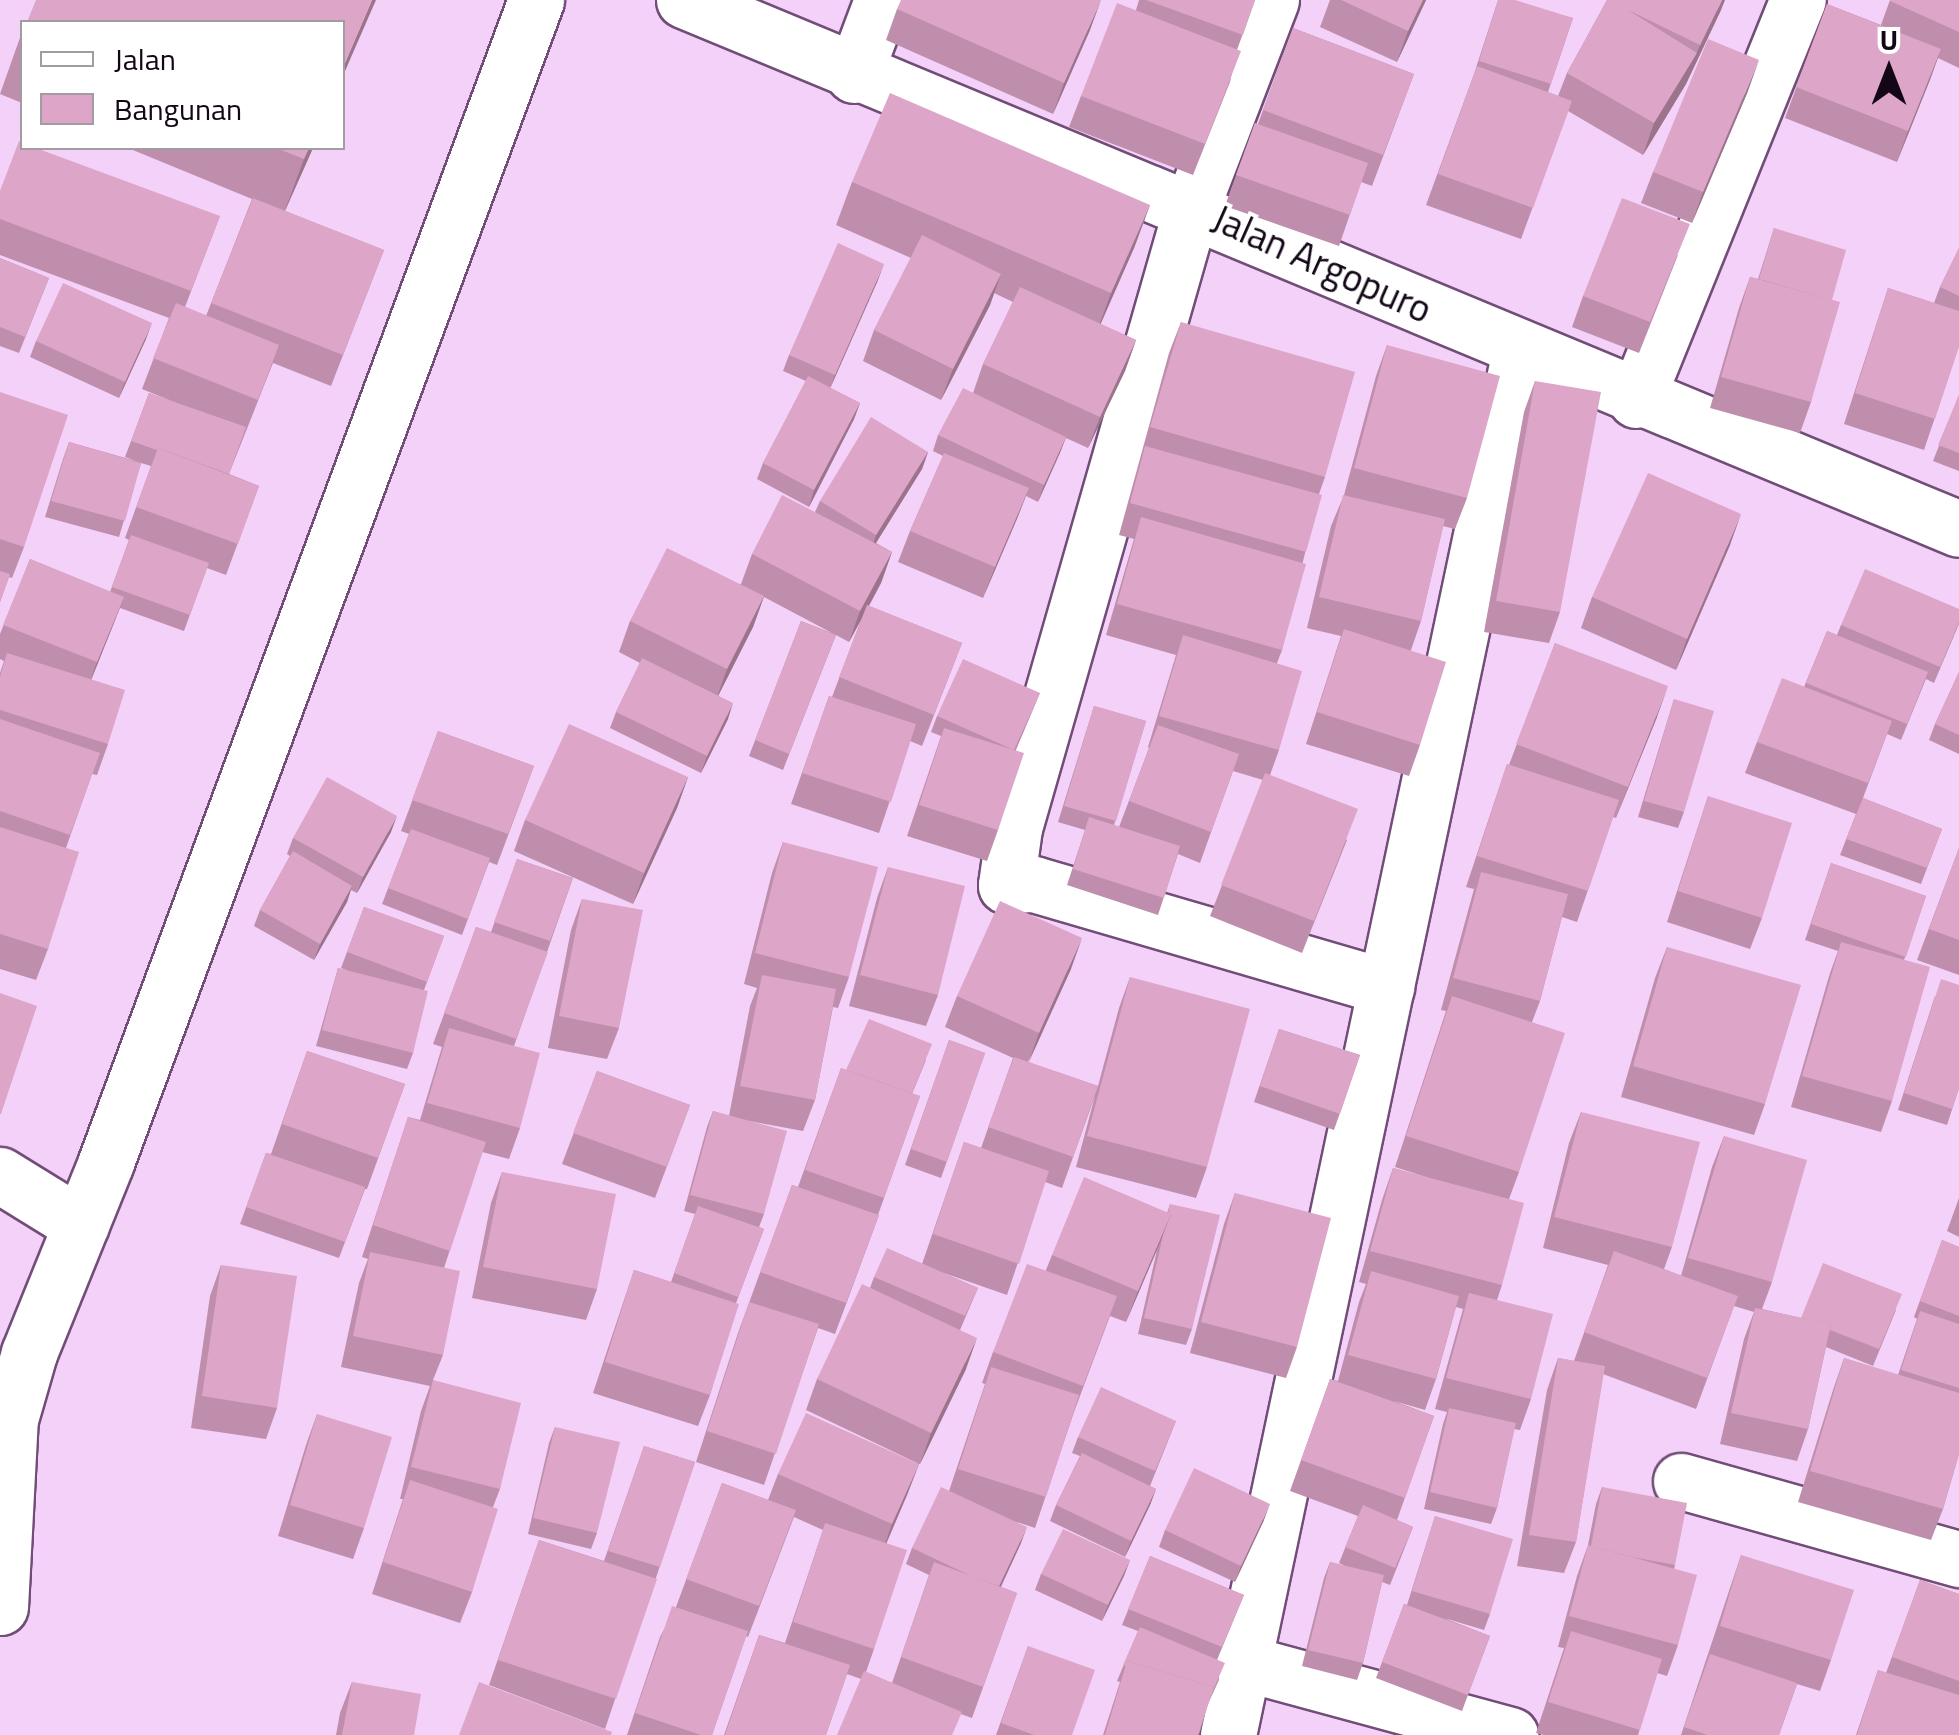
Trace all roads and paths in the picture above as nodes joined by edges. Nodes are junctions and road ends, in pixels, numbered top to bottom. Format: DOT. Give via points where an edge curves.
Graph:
graph roads {
  1 [pos="536,0"];
  2 [pos="684,0"];
  3 [pos="882,0"];
  4 [pos="1271,0"];
  5 [pos="1798,0"];
  6 [pos="854,75"];
  7 [pos="1192,206"];
  8 [pos="1520,351"];
  9 [pos="1636,400"];
  10 [pos="1959,530"];
  11 [pos="1386,987"];
  12 [pos="0,1175"];
  13 [pos="81,1225"];
  14 [pos="1681,1481"];
  15 [pos="1959,1558"];
  16 [pos="0,1607"];
  17 [pos="1245,1663"];
  18 [pos="1228,1735"];
  19 [pos="1510,1735"];
  1 -- 13 [label="street"];
  2 -- 6 [label="street, Jalan Argopuro"];
  3 -- 6 [label="street"];
  4 -- 7 [label="street"];
  5 -- 9 [label="street"];
  6 -- 7 [label="street, Jalan Argopuro"];
  7 -- 8 [label="street, Jalan Argopuro"];
  7 -- 11 [label="street" via="1014,828 1006,886 1034,884"];
  8 -- 9 [label="street, Jalan Argopuro"];
  8 -- 11 [label="street"];
  9 -- 10 [label="street, Jalan Argopuro"];
  11 -- 17 [label="street"];
  12 -- 13 [label="street"];
  13 -- 16 [label="street" via="10,1419"];
  14 -- 15 [label="street"];
  17 -- 18 [label="street"];
  17 -- 19 [label="street"];
}
